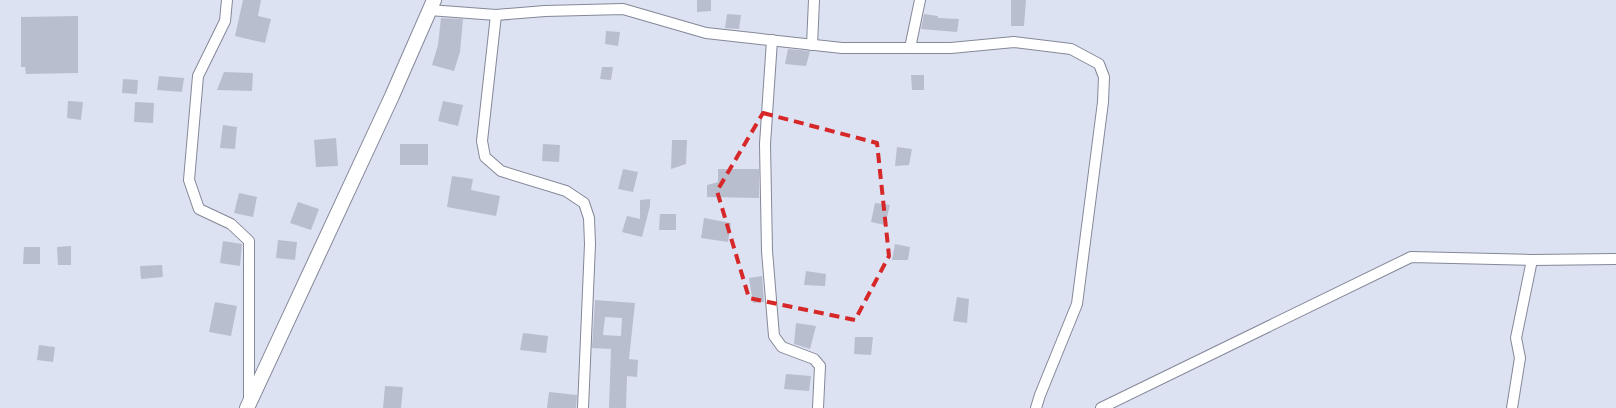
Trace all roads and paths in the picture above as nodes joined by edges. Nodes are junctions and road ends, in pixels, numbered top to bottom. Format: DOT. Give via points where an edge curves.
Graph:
graph roads {
  1 [pos="227,0"];
  2 [pos="814,0"];
  3 [pos="920,0"];
  4 [pos="431,5"];
  5 [pos="496,15"];
  6 [pos="772,40"];
  7 [pos="812,45"];
  8 [pos="910,48"];
  9 [pos="1616,259"];
  10 [pos="1532,260"];
  11 [pos="248,407"];
  12 [pos="582,408"];
  13 [pos="818,408"];
  14 [pos="1036,408"];
  15 [pos="1101,408"];
  16 [pos="1512,408"];
  1 -- 11 [label="street" via="225,21 198,76 189,180 199,209 231,224 250,241"];
  2 -- 7 [label="street"];
  3 -- 8 [label="street"];
  4 -- 5 [label="street"];
  4 -- 11 [label="street"];
  5 -- 6 [label="street" via="623,9 706,33"];
  5 -- 12 [label="street" via="482,141 485,157 501,171 566,191 584,203 589,218"];
  6 -- 7 [label="street"];
  6 -- 13 [label="street" via="765,144 767,252 774,336 782,347 814,359 820,366"];
  7 -- 8 [label="street"];
  8 -- 14 [label="street" via="1014,42 1071,50 1098,64 1104,76 1077,304"];
  9 -- 10 [label="street"];
  10 -- 15 [label="street" via="1411,257"];
  10 -- 16 [label="street" via="1516,338 1520,358"];
}
